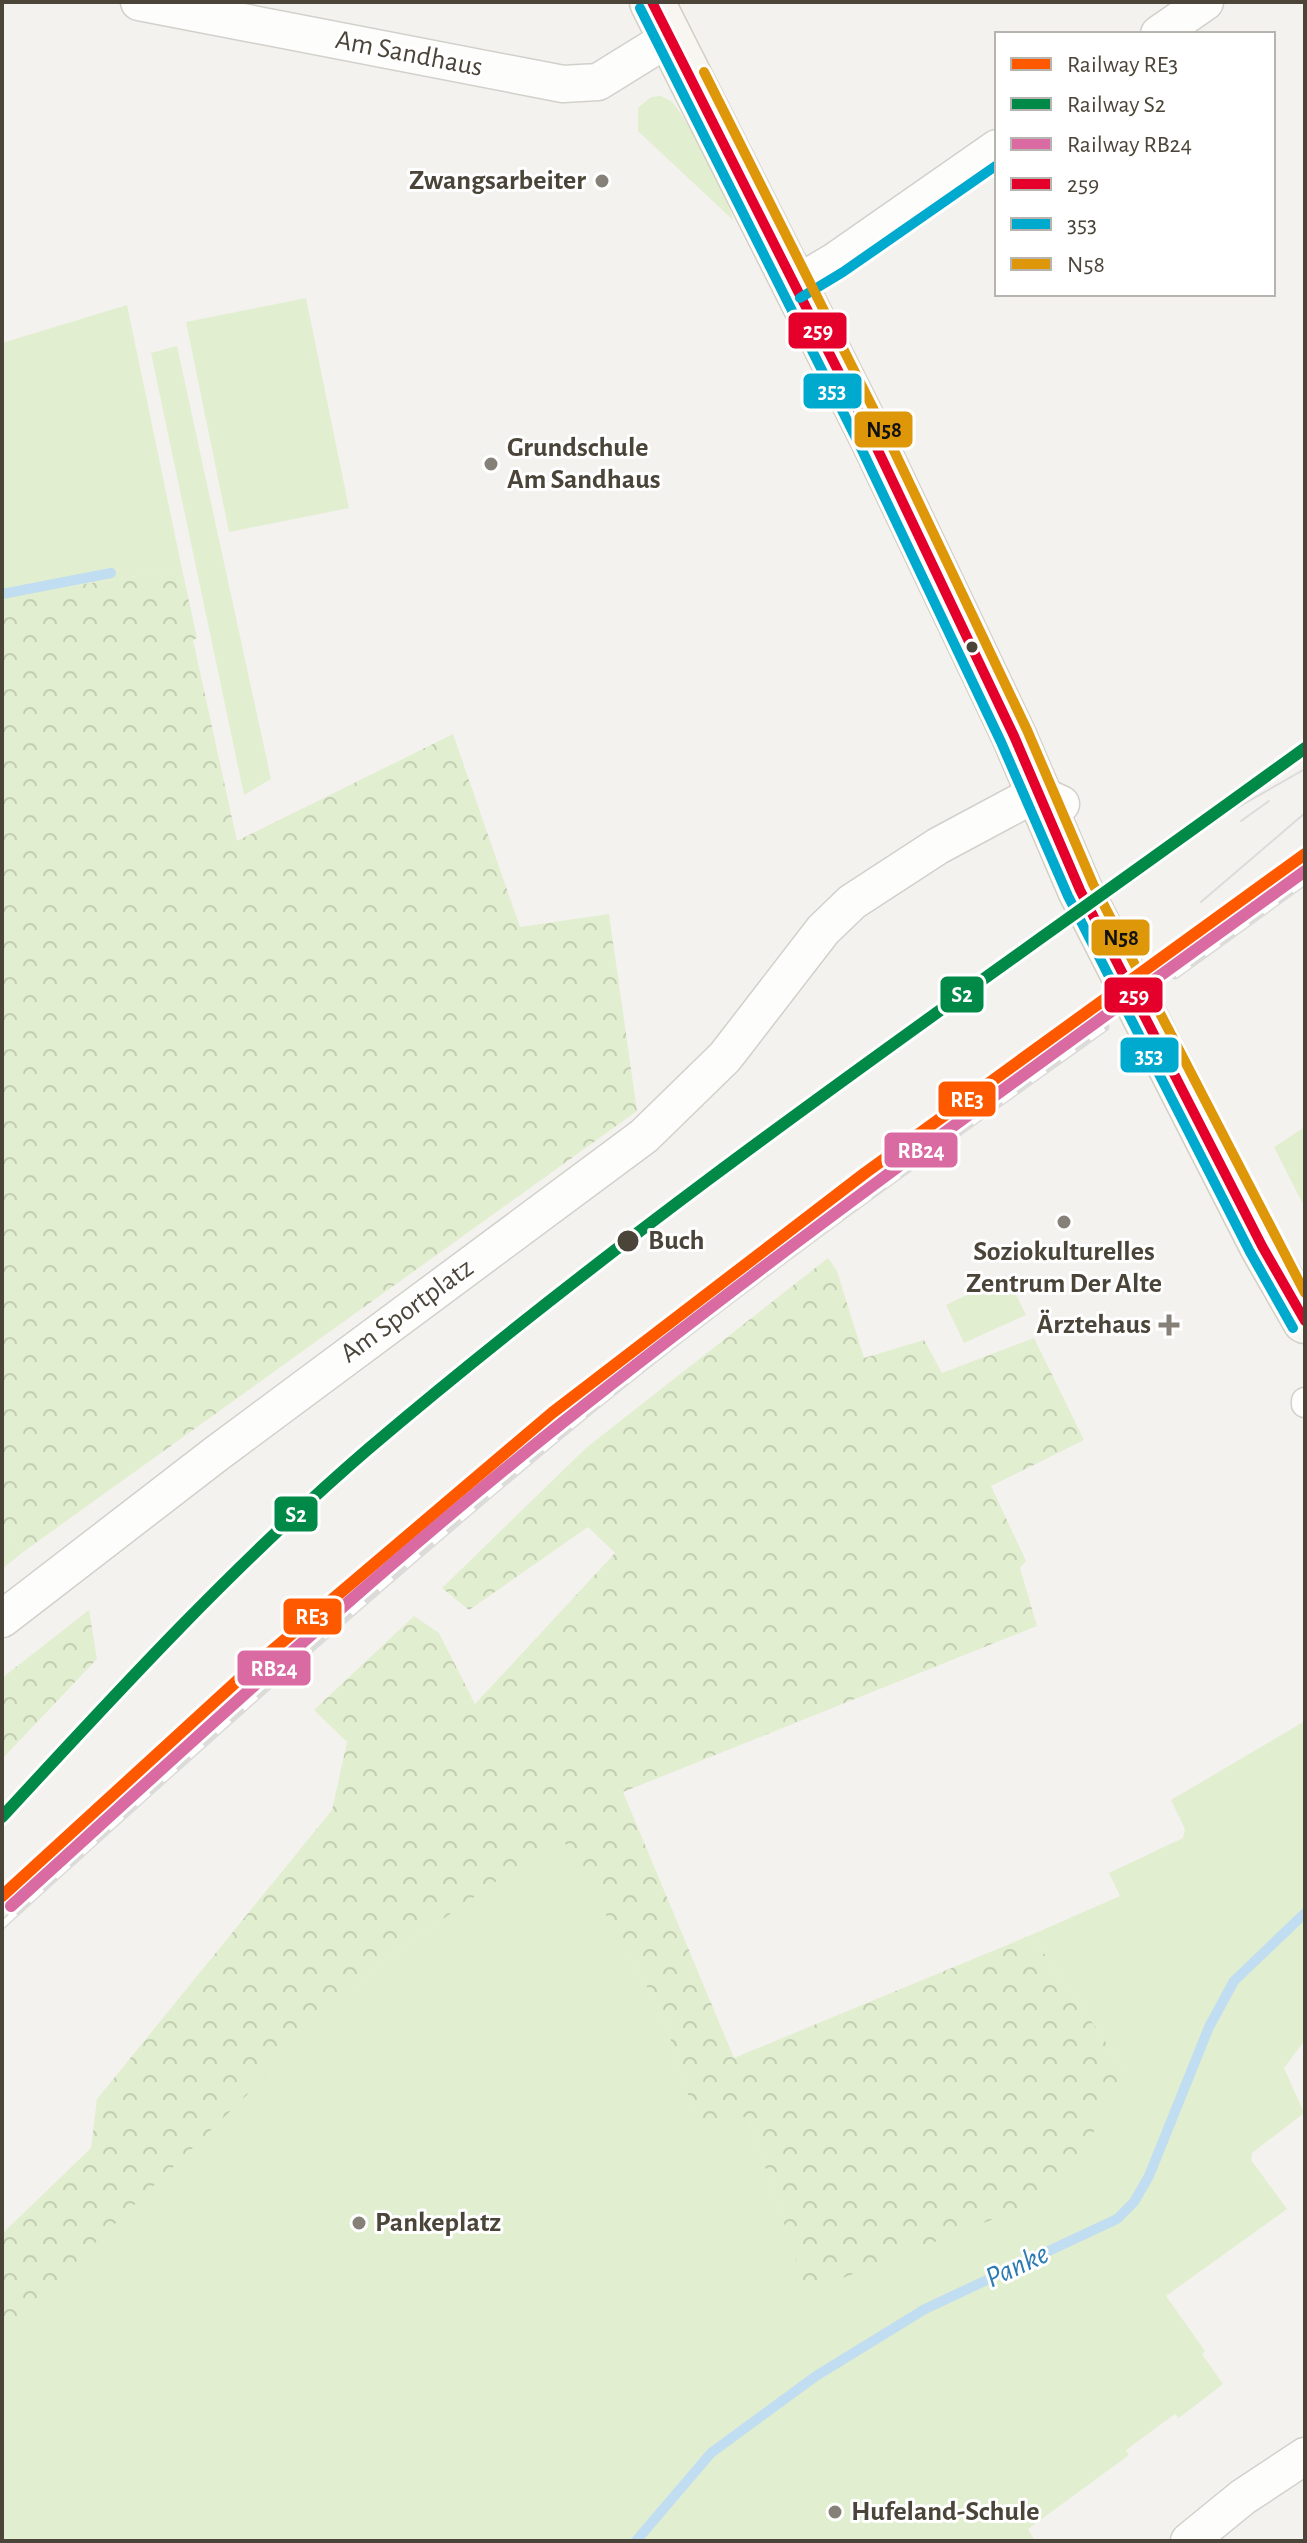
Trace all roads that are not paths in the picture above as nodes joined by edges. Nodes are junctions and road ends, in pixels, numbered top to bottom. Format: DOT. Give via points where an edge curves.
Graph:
graph roads {
  1 [pos="139,2"];
  2 [pos="1205,2"];
  3 [pos="660,20"];
  4 [pos="1162,32"];
  5 [pos="995,149"];
  6 [pos="793,286"];
  7 [pos="1037,793"];
  8 [pos="1305,1321"];
  9 [pos="2,1619"];
  10 [pos="1305,2456"];
  11 [pos="1189,2541"];
  1 -- 3 [label="street, Am Sandhaus" via="563,84 598,82"];
  2 -- 4 [label="street"];
  3 -- 6 [label="main road"];
  5 -- 6 [label="street"];
  6 -- 7 [label="main road" via="874,442"];
  7 -- 8 [label="main road" via="1080,890"];
  7 -- 9 [label="street, Am Sportplatz" via="880,881 823,930 725,1057 644,1136"];
  10 -- 11 [label="street"];
}
